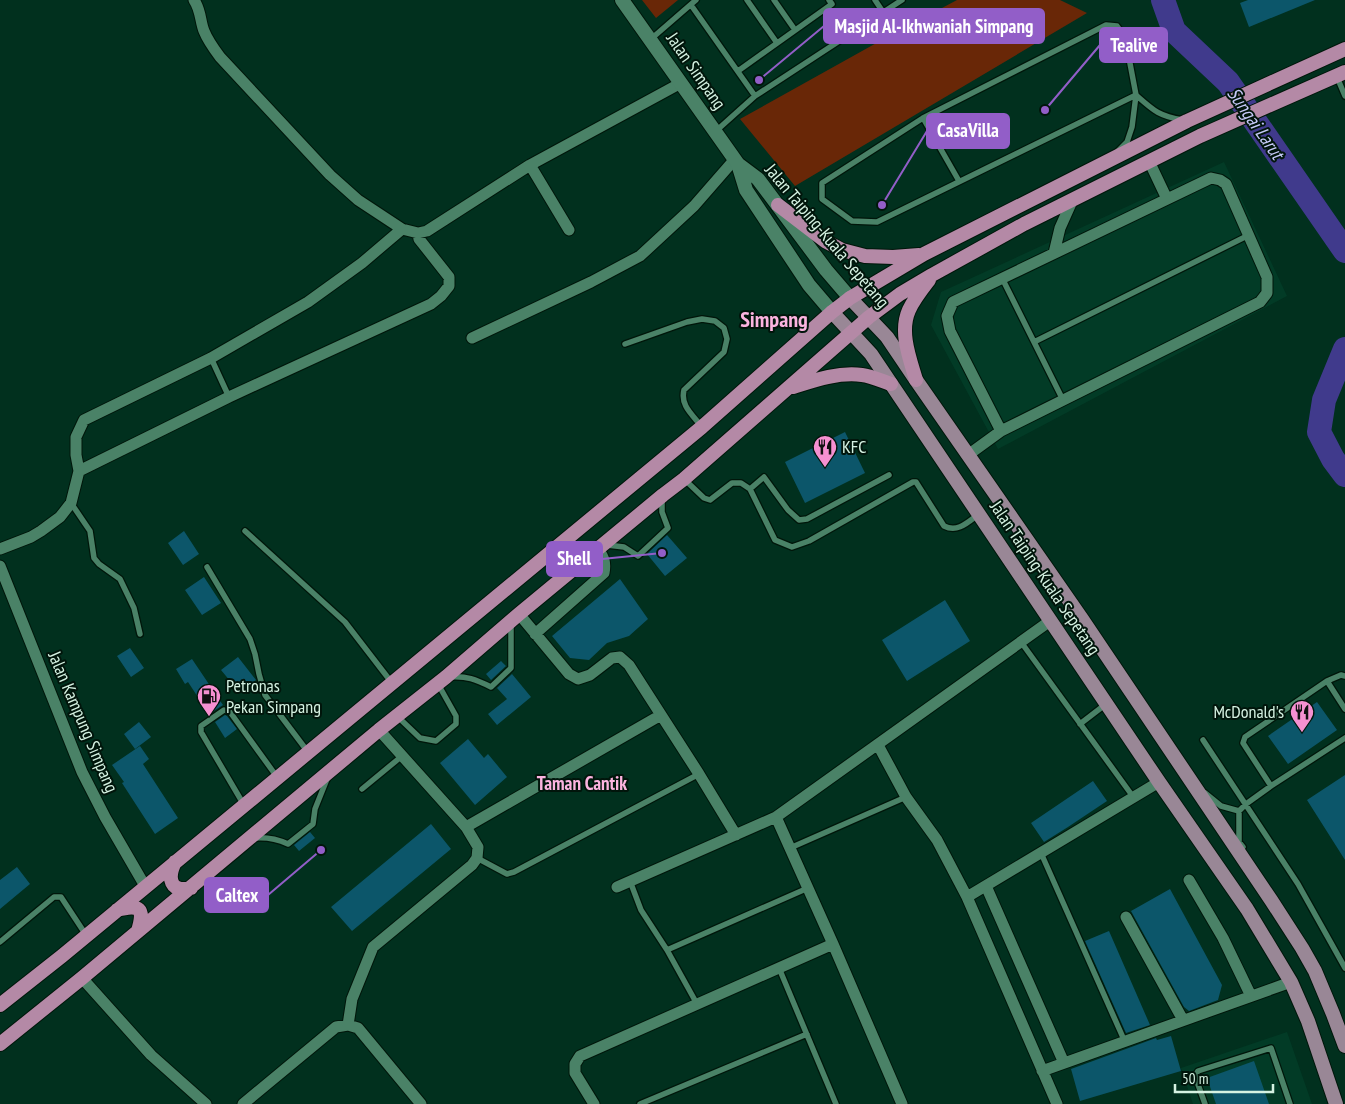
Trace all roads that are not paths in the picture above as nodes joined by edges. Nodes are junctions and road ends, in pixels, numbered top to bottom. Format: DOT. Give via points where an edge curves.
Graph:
graph roads {
  1 [pos="194,0"];
  2 [pos="622,0"];
  3 [pos="696,0"];
  4 [pos="746,0"];
  5 [pos="774,0"];
  6 [pos="829,0"];
  7 [pos="875,0"];
  8 [pos="902,0"];
  9 [pos="691,5"];
  10 [pos="883,12"];
  11 [pos="795,30"];
  12 [pos="650,39"];
  13 [pos="777,43"];
  14 [pos="1345,49"];
  15 [pos="738,71"];
  16 [pos="1341,74"];
  17 [pos="682,83"];
  18 [pos="1136,95"];
  19 [pos="755,96"];
  20 [pos="1345,96"];
  21 [pos="923,118"];
  22 [pos="1187,121"];
  23 [pos="716,132"];
  24 [pos="1111,159"];
  25 [pos="736,161"];
  26 [pos="1149,161"];
  27 [pos="530,165"];
  28 [pos="959,181"];
  29 [pos="1073,199"];
  30 [pos="1166,199"];
  31 [pos="778,205"];
  32 [pos="402,229"];
  33 [pos="569,230"];
  34 [pos="418,233"];
  35 [pos="1249,235"];
  36 [pos="924,254"];
  37 [pos="1054,254"];
  38 [pos="932,275"];
  39 [pos="1002,278"];
  40 [pos="850,298"];
  41 [pos="832,312"];
  42 [pos="869,317"];
  43 [pos="852,333"];
  44 [pos="472,338"];
  45 [pos="1034,342"];
  46 [pos="625,344"];
  47 [pos="211,358"];
  48 [pos="916,380"];
  49 [pos="892,384"];
  50 [pos="788,388"];
  51 [pos="229,397"];
  52 [pos="1063,400"];
  53 [pos="702,427"];
  54 [pos="1001,431"];
  55 [pos="968,455"];
  56 [pos="79,471"];
  57 [pos="889,475"];
  58 [pos="684,478"];
  59 [pos="750,489"];
  60 [pos="662,495"];
  61 [pos="71,503"];
  62 [pos="980,514"];
  63 [pos="245,531"];
  64 [pos="600,547"];
  65 [pos="0,549"];
  66 [pos="0,566"];
  67 [pos="207,567"];
  68 [pos="515,618"];
  69 [pos="1050,621"];
  70 [pos="140,634"];
  71 [pos="535,634"];
  72 [pos="1021,642"];
  73 [pos="1345,676"];
  74 [pos="442,681"];
  75 [pos="1327,681"];
  76 [pos="392,683"];
  77 [pos="1106,704"];
  78 [pos="1345,709"];
  79 [pos="661,715"];
  80 [pos="397,716"];
  81 [pos="1080,724"];
  82 [pos="380,730"];
  83 [pos="1345,738"];
  84 [pos="1203,740"];
  85 [pos="878,745"];
  86 [pos="308,752"];
  87 [pos="402,756"];
  88 [pos="329,772"];
  89 [pos="699,774"];
  90 [pos="277,778"];
  91 [pos="1159,782"];
  92 [pos="1192,782"];
  93 [pos="1271,786"];
  94 [pos="362,789"];
  95 [pos="906,797"];
  96 [pos="1134,798"];
  97 [pos="1246,804"];
  98 [pos="244,805"];
  99 [pos="1239,811"];
  100 [pos="776,817"];
  101 [pos="466,827"];
  102 [pos="736,835"];
  103 [pos="250,838"];
  104 [pos="790,848"];
  105 [pos="1041,853"];
  106 [pos="477,858"];
  107 [pos="175,862"];
  108 [pos="1189,880"];
  109 [pos="630,881"];
  110 [pos="145,886"];
  111 [pos="986,886"];
  112 [pos="617,887"];
  113 [pos="191,888"];
  114 [pos="808,888"];
  115 [pos="967,898"];
  116 [pos="1271,900"];
  117 [pos="117,910"];
  118 [pos="1126,917"];
  119 [pos="138,931"];
  120 [pos="86,935"];
  121 [pos="0,942"];
  122 [pos="833,944"];
  123 [pos="667,950"];
  124 [pos="779,968"];
  125 [pos="1345,968"];
  126 [pos="82,978"];
  127 [pos="1291,982"];
  128 [pos="1251,996"];
  129 [pos="698,1004"];
  130 [pos="0,1005"];
  131 [pos="1183,1020"];
  132 [pos="348,1025"];
  133 [pos="807,1034"];
  134 [pos="1124,1042"];
  135 [pos="0,1044"];
  136 [pos="1345,1046"];
  137 [pos="1064,1063"];
  138 [pos="1042,1071"];
  139 [pos="206,1104"];
  140 [pos="243,1104"];
  141 [pos="421,1104"];
  142 [pos="594,1104"];
  143 [pos="640,1104"];
  144 [pos="836,1104"];
  145 [pos="902,1104"];
  146 [pos="1057,1104"];
  147 [pos="1205,1104"];
  148 [pos="1290,1104"];
  149 [pos="1336,1104"];
  1 -- 32 [label="street" via="204,30 220,57 330,175 358,200"];
  2 -- 12 [label="main road, Jalan Simpang"];
  3 -- 9 [label="lane"];
  4 -- 13 [label="lane"];
  5 -- 11 [label="lane"];
  6 -- 11 [label="lane" via="832,4"];
  7 -- 10 [label="lane"];
  8 -- 10 [label="lane"];
  9 -- 12 [label="lane"];
  9 -- 15 [label="lane"];
  10 -- 19 [label="lane"];
  11 -- 13 [label="lane"];
  12 -- 17 [label="main road, Jalan Simpang"];
  13 -- 15 [label="lane"];
  14 -- 22 [label="highway"];
  15 -- 19 [label="lane"];
  16 -- 20 [label="lane"];
  16 -- 26 [label="highway"];
  17 -- 23 [label="main road, Jalan Simpang"];
  17 -- 27 [label="street"];
  18 -- 21 [label="lane" via="1125,37 1117,26 1106,25"];
  18 -- 22 [label="lane" via="1152,110"];
  18 -- 24 [label="lane" via="1132,127 1126,142"];
  18 -- 28 [label="lane"];
  19 -- 23 [label="lane"];
  21 -- 28 [label="lane"];
  21 -- 28 [label="lane" via="822,183 822,199 852,221 877,222"];
  22 -- 24 [label="highway"];
  23 -- 25 [label="main road, Jalan Simpang"];
  24 -- 36 [label="highway"];
  25 -- 31 [label="main road, Jalan Taiping-Kuala Sepetang" via="758,179"];
  25 -- 41 [label="main road, Jalan Taiping-Kuala Sepetang" via="746,190 809,284"];
  25 -- 44 [label="street" via="640,256"];
  26 -- 29 [label="highway"];
  26 -- 30 [label="street"];
  27 -- 33 [label="street"];
  27 -- 34 [label="street" via="427,231"];
  29 -- 37 [label="street" via="1060,228"];
  29 -- 38 [label="highway"];
  30 -- 35 [label="street" via="1211,178 1220,180 1226,184"];
  30 -- 37 [label="street"];
  31 -- 36 [label="highway" via="842,250 865,256"];
  31 -- 40 [label="main road, Jalan Taiping-Kuala Sepetang"];
  32 -- 34 [label="street"];
  32 -- 47 [label="street" via="308,302"];
  34 -- 51 [label="street" via="418,239 449,277 449,286 441,296 431,304"];
  35 -- 45 [label="lane"];
  35 -- 52 [label="street" via="1266,278 1267,293 1260,302"];
  36 -- 40 [label="highway"];
  37 -- 39 [label="street"];
  38 -- 42 [label="highway"];
  38 -- 48 [label="highway" via="909,311 905,331"];
  39 -- 45 [label="lane"];
  39 -- 54 [label="street" via="953,302 947,316 950,331"];
  40 -- 41 [label="highway"];
  40 -- 42 [label="main road, Jalan Taiping-Kuala Sepetang"];
  41 -- 43 [label="main road, Jalan Taiping-Kuala Sepetang"];
  41 -- 53 [label="highway"];
  42 -- 43 [label="highway"];
  42 -- 48 [label="main road, Jalan Taiping-Kuala Sepetang"];
  43 -- 49 [label="main road, Jalan Taiping-Kuala Sepetang" via="872,354"];
  43 -- 50 [label="highway"];
  45 -- 52 [label="lane"];
  46 -- 53 [label="lane" via="687,322 715,321 724,328 727,339 724,352 684,390 682,398"];
  47 -- 51 [label="lane"];
  47 -- 56 [label="street" via="84,420 76,436"];
  48 -- 55 [label="main road, Jalan Taiping-Kuala Sepetang"];
  49 -- 50 [label="highway" via="863,375 842,375"];
  49 -- 62 [label="main road, Jalan Taiping-Kuala Sepetang"];
  50 -- 58 [label="highway"];
  51 -- 56 [label="street"];
  52 -- 54 [label="street"];
  53 -- 76 [label="highway"];
  54 -- 55 [label="street"];
  55 -- 92 [label="main road, Jalan Taiping-Kuala Sepetang"];
  56 -- 61 [label="street"];
  57 -- 59 [label="lane" via="807,520 799,520 788,510 764,477"];
  58 -- 59 [label="lane" via="710,500 732,483 741,483"];
  58 -- 60 [label="highway"];
  59 -- 62 [label="lane" via="775,540 792,547 809,541 913,482 944,526 950,529 956,529"];
  60 -- 64 [label="highway"];
  60 -- 64 [label="lane" via="662,512 668,528 638,556 624,547"];
  61 -- 65 [label="street" via="60,517 41,531"];
  61 -- 70 [label="lane" via="90,531 94,558 120,579 134,608"];
  62 -- 69 [label="main road, Jalan Taiping-Kuala Sepetang"];
  63 -- 76 [label="lane" via="345,622"];
  64 -- 68 [label="highway"];
  64 -- 71 [label="street" via="606,565 604,573"];
  66 -- 110 [label="street, Jalan Kampung Simpang" via="82,772"];
  67 -- 86 [label="lane" via="250,639 266,695"];
  68 -- 71 [label="street"];
  68 -- 74 [label="highway"];
  68 -- 74 [label="lane" via="511,668 491,687 461,676"];
  69 -- 72 [label="street"];
  69 -- 77 [label="main road, Jalan Taiping-Kuala Sepetang"];
  71 -- 79 [label="street" via="569,674 578,679 590,676 612,658 620,657"];
  72 -- 81 [label="lane"];
  72 -- 85 [label="street"];
  73 -- 75 [label="lane"];
  74 -- 80 [label="highway"];
  74 -- 80 [label="lane" via="456,724 436,741 420,738"];
  75 -- 78 [label="lane"];
  75 -- 93 [label="lane" via="1245,737 1243,743"];
  76 -- 86 [label="highway"];
  77 -- 81 [label="lane"];
  77 -- 91 [label="main road, Jalan Taiping-Kuala Sepetang"];
  79 -- 89 [label="street"];
  79 -- 101 [label="street"];
  80 -- 82 [label="highway"];
  81 -- 96 [label="lane"];
  82 -- 87 [label="street"];
  82 -- 88 [label="highway"];
  83 -- 93 [label="lane"];
  84 -- 97 [label="lane"];
  85 -- 95 [label="street"];
  85 -- 100 [label="street"];
  86 -- 90 [label="highway"];
  87 -- 94 [label="lane"];
  87 -- 101 [label="street"];
  88 -- 103 [label="highway"];
  88 -- 103 [label="lane" via="312,824 288,844 267,837"];
  89 -- 102 [label="street"];
  89 -- 106 [label="lane" via="514,872 507,874"];
  90 -- 98 [label="highway"];
  90 -- 98 [label="lane" via="228,710 201,726 201,732"];
  91 -- 96 [label="street"];
  91 -- 127 [label="main road, Jalan Taiping-Kuala Sepetang" via="1248,909"];
  92 -- 99 [label="lane" via="1221,806"];
  92 -- 116 [label="main road, Jalan Taiping-Kuala Sepetang"];
  93 -- 97 [label="lane"];
  95 -- 104 [label="lane"];
  95 -- 115 [label="street" via="937,840"];
  96 -- 105 [label="street"];
  97 -- 99 [label="lane"];
  97 -- 125 [label="lane" via="1298,884"];
  98 -- 107 [label="highway"];
  99 -- 116 [label="lane" via="1239,842"];
  100 -- 102 [label="street"];
  100 -- 104 [label="street"];
  101 -- 106 [label="street" via="478,847"];
  102 -- 109 [label="street"];
  103 -- 113 [label="highway"];
  104 -- 114 [label="street"];
  105 -- 111 [label="street"];
  105 -- 134 [label="lane"];
  106 -- 132 [label="street" via="472,866 373,947 352,999"];
  107 -- 110 [label="highway"];
  107 -- 113 [label="highway" via="171,872 174,886"];
  108 -- 128 [label="street" via="1223,938"];
  109 -- 112 [label="street"];
  109 -- 123 [label="lane" via="641,910"];
  110 -- 117 [label="highway"];
  111 -- 115 [label="street"];
  111 -- 137 [label="street"];
  113 -- 119 [label="highway"];
  114 -- 122 [label="street"];
  114 -- 123 [label="lane"];
  115 -- 138 [label="street"];
  116 -- 136 [label="main road, Jalan Taiping-Kuala Sepetang" via="1315,971"];
  117 -- 119 [label="highway" via="138,909 142,917"];
  117 -- 120 [label="highway"];
  118 -- 131 [label="street"];
  119 -- 126 [label="highway"];
  120 -- 121 [label="lane" via="58,896"];
  120 -- 130 [label="highway"];
  122 -- 124 [label="street"];
  122 -- 145 [label="street"];
  123 -- 129 [label="lane"];
  124 -- 129 [label="street"];
  124 -- 133 [label="lane"];
  126 -- 135 [label="highway"];
  126 -- 139 [label="street" via="150,1055"];
  127 -- 128 [label="street"];
  127 -- 149 [label="main road, Jalan Taiping-Kuala Sepetang"];
  128 -- 131 [label="street"];
  129 -- 142 [label="street" via="580,1056 575,1064 575,1073"];
  131 -- 134 [label="street"];
  132 -- 140 [label="street" via="336,1027"];
  132 -- 141 [label="street" via="358,1028"];
  133 -- 143 [label="lane"];
  133 -- 144 [label="lane"];
  134 -- 137 [label="street"];
  137 -- 138 [label="street"];
  138 -- 146 [label="street"];
  147 -- 148 [label="lane" via="1195,1076 1198,1071 1271,1048"];
}
